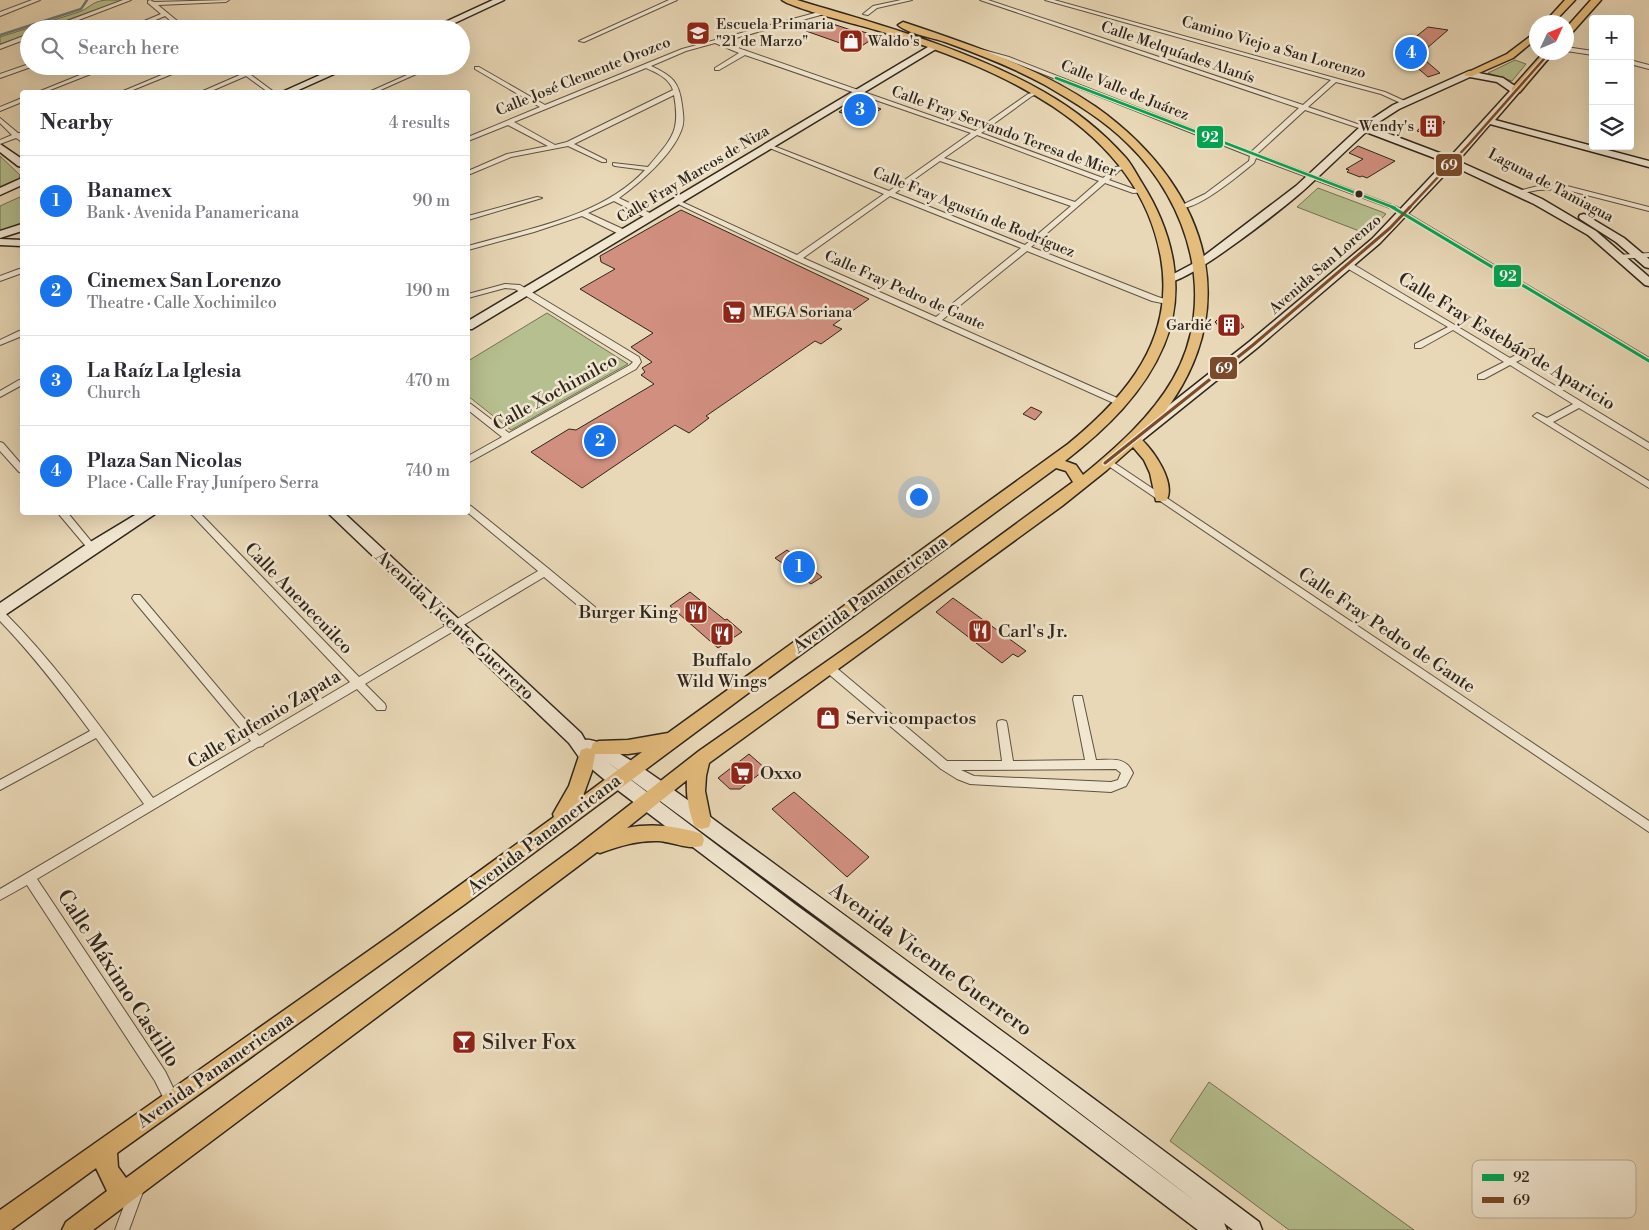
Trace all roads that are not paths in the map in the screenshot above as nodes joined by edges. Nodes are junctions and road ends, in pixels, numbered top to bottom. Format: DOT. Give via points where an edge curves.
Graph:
graph roads {
  1 [pos="37,0"];
  2 [pos="128,0"];
  3 [pos="226,0"];
  4 [pos="500,0"];
  5 [pos="674,0"];
  6 [pos="787,0"];
  7 [pos="822,0"];
  8 [pos="909,0"];
  9 [pos="983,0"];
  10 [pos="1048,0"];
  11 [pos="1570,0"];
  12 [pos="1596,0"];
  13 [pos="150,2"];
  14 [pos="826,12"];
  15 [pos="0,14"];
  16 [pos="166,14"];
  17 [pos="866,14"];
  18 [pos="1556,15"];
  19 [pos="74,20"];
  20 [pos="151,20"];
  21 [pos="173,20"];
  22 [pos="454,20"];
  23 [pos="1574,25"];
  24 [pos="928,33"];
  25 [pos="20,39"];
  26 [pos="909,39"];
  27 [pos="582,41"];
  28 [pos="714,41"];
  29 [pos="1529,41"];
  30 [pos="960,44"];
  31 [pos="0,47"];
  32 [pos="933,47"];
  33 [pos="1574,50"];
  34 [pos="1589,52"];
  35 [pos="744,53"];
  36 [pos="1543,60"];
  37 [pos="1634,63"];
  38 [pos="645,65"];
  39 [pos="1649,67"];
  40 [pos="477,68"];
  41 [pos="20,69"];
  42 [pos="717,69"];
  43 [pos="1469,74"];
  44 [pos="85,75"];
  45 [pos="166,75"];
  46 [pos="244,75"];
  47 [pos="247,75"];
  48 [pos="327,75"];
  49 [pos="411,75"];
  50 [pos="0,76"];
  51 [pos="1334,80"];
  52 [pos="46,90"];
  53 [pos="129,90"];
  54 [pos="210,90"];
  55 [pos="268,90"];
  56 [pos="292,90"];
  57 [pos="377,90"];
  58 [pos="1516,90"];
  59 [pos="677,91"];
  60 [pos="856,92"];
  61 [pos="1038,92"];
  62 [pos="20,101"];
  63 [pos="1401,105"];
  64 [pos="544,107"];
  65 [pos="1304,108"];
  66 [pos="0,109"];
  67 [pos="0,120"];
  68 [pos="1489,121"];
  69 [pos="508,122"];
  70 [pos="1364,128"];
  71 [pos="976,133"];
  72 [pos="20,136"];
  73 [pos="470,137"];
  74 [pos="1390,137"];
  75 [pos="0,142"];
  76 [pos="569,144"];
  77 [pos="769,146"];
  78 [pos="1415,146"];
  79 [pos="0,147"];
  80 [pos="555,148"];
  81 [pos="1465,148"];
  82 [pos="1253,156"];
  83 [pos="940,159"];
  84 [pos="604,161"];
  85 [pos="20,162"];
  86 [pos="1451,162"];
  87 [pos="615,164"];
  88 [pos="1649,164"];
  89 [pos="1127,166"];
  90 [pos="649,169"];
  91 [pos="470,172"];
  92 [pos="1313,177"];
  93 [pos="1105,180"];
  94 [pos="20,183"];
  95 [pos="1531,189"];
  96 [pos="1144,191"];
  97 [pos="0,192"];
  98 [pos="1517,192"];
  99 [pos="20,193"];
  100 [pos="890,193"];
  101 [pos="539,198"];
  102 [pos="614,198"];
  103 [pos="678,202"];
  104 [pos="0,203"];
  105 [pos="1076,205"];
  106 [pos="1182,207"];
  107 [pos="1649,209"];
  108 [pos="582,213"];
  109 [pos="1404,213"];
  110 [pos="470,217"];
  111 [pos="651,217"];
  112 [pos="20,228"];
  113 [pos="624,233"];
  114 [pos="0,235"];
  115 [pos="0,242"];
  116 [pos="20,243"];
  117 [pos="470,247"];
  118 [pos="1026,248"];
  119 [pos="1644,255"];
  120 [pos="1618,257"];
  121 [pos="798,258"];
  122 [pos="1200,264"];
  123 [pos="1348,265"];
  124 [pos="1649,266"];
  125 [pos="20,272"];
  126 [pos="0,279"];
  127 [pos="1170,280"];
  128 [pos="1649,284"];
  129 [pos="525,292"];
  130 [pos="470,296"];
  131 [pos="1169,303"];
  132 [pos="937,320"];
  133 [pos="470,325"];
  134 [pos="1454,327"];
  135 [pos="20,334"];
  136 [pos="0,343"];
  137 [pos="1418,346"];
  138 [pos="1532,351"];
  139 [pos="1510,361"];
  140 [pos="1649,361"];
  141 [pos="1481,377"];
  142 [pos="20,383"];
  143 [pos="0,394"];
  144 [pos="1121,402"];
  145 [pos="1579,404"];
  146 [pos="470,408"];
  147 [pos="1537,416"];
  148 [pos="1547,422"];
  149 [pos="508,437"];
  150 [pos="1134,440"];
  151 [pos="0,445"];
  152 [pos="1649,447"];
  153 [pos="470,459"];
  154 [pos="1107,461"];
  155 [pos="1052,462"];
  156 [pos="20,468"];
  157 [pos="1080,483"];
  158 [pos="1649,484"];
  159 [pos="1161,497"];
  160 [pos="470,510"];
  161 [pos="64,515"];
  162 [pos="146,515"];
  163 [pos="196,515"];
  164 [pos="337,515"];
  165 [pos="92,548"];
  166 [pos="546,571"];
  167 [pos="137,598"];
  168 [pos="591,610"];
  169 [pos="0,611"];
  170 [pos="0,615"];
  171 [pos="454,625"];
  172 [pos="829,668"];
  173 [pos="360,683"];
  174 [pos="1078,699"];
  175 [pos="382,707"];
  176 [pos="1002,724"];
  177 [pos="96,733"];
  178 [pos="675,738"];
  179 [pos="259,742"];
  180 [pos="593,752"];
  181 [pos="701,761"];
  182 [pos="1092,763"];
  183 [pos="1008,765"];
  184 [pos="945,766"];
  185 [pos="624,775"];
  186 [pos="0,785"];
  187 [pos="661,790"];
  188 [pos="646,802"];
  189 [pos="152,805"];
  190 [pos="702,820"];
  191 [pos="552,827"];
  192 [pos="1649,827"];
  193 [pos="695,840"];
  194 [pos="584,852"];
  195 [pos="30,879"];
  196 [pos="0,895"];
  197 [pos="172,1100"];
  198 [pos="106,1148"];
  199 [pos="141,1180"];
  200 [pos="123,1193"];
  201 [pos="0,1224"];
  202 [pos="74,1230"];
  203 [pos="122,1230"];
  204 [pos="1216,1230"];
  205 [pos="1251,1230"];
  1 -- 15 [label="street"];
  2 -- 19 [label="street"];
  3 -- 13 [label="street"];
  4 -- 22 [label="main road"];
  5 -- 27 [label="street"];
  6 -- 14 [label="main road, Avenida Panamericana"];
  7 -- 17 [label="main road, Avenida Panamericana"];
  8 -- 17 [label="street" via="875,7"];
  9 -- 65 [label="street, Calle Melquíades Alanís"];
  10 -- 51 [label="street, Camino Viejo a San Lorenzo"];
  11 -- 18 [label="main road"];
  12 -- 23 [label="main road"];
  13 -- 16 [label="street"];
  14 -- 26 [label="main road, Avenida Panamericana"];
  14 -- 28 [label="street, Calle José Clemente Orozco"];
  16 -- 20 [label="street"];
  16 -- 21 [label="street"];
  17 -- 24 [label="main road, Avenida Panamericana"];
  24 -- 26 [label="main road" via="928,37 923,39"];
  24 -- 30 [label="main road, Avenida Panamericana"];
  25 -- 31 [label="street"];
  26 -- 32 [label="main road, Avenida Panamericana"];
  28 -- 35 [label="street, Calle Fray Servando Teresa de Mier"];
  28 -- 38 [label="street, Calle José Clemente Orozco"];
  29 -- 43 [label="main road" via="1510,56"];
  30 -- 32 [label="main road"];
  30 -- 82 [label="street, Calle Valle de Juárez" via="1007,58"];
  30 -- 106 [label="main road, Avenida Panamericana" via="1031,74 1102,117 1156,166"];
  32 -- 60 [label="main road, Calle Fray Marcos de Niza"];
  32 -- 61 [label="main road, Avenida Panamericana" via="983,65"];
  33 -- 34 [label="street"];
  35 -- 42 [label="street"];
  35 -- 60 [label="street, Calle Fray Servando Teresa de Mier"];
  36 -- 58 [label="main road"];
  37 -- 39 [label="street"];
  38 -- 59 [label="street" via="673,81"];
  38 -- 64 [label="street, Calle José Clemente Orozco"];
  40 -- 64 [label="street"];
  41 -- 50 [label="street"];
  43 -- 58 [label="main road" via="1500,80"];
  43 -- 63 [label="main road"];
  44 -- 52 [label="street"];
  45 -- 53 [label="street"];
  46 -- 54 [label="street"];
  47 -- 55 [label="street"];
  48 -- 56 [label="main road"];
  49 -- 57 [label="street"];
  51 -- 63 [label="street, Camino Viejo a San Lorenzo" via="1383,93"];
  51 -- 65 [label="street"];
  58 -- 68 [label="main road, Avenida San Lorenzo"];
  59 -- 76 [label="street"];
  59 -- 90 [label="street" via="679,130"];
  60 -- 71 [label="street, Calle Fray Servando Teresa de Mier"];
  60 -- 77 [label="main road, Calle Fray Marcos de Niza"];
  61 -- 71 [label="street"];
  61 -- 89 [label="main road, Avenida Panamericana" via="1092,131"];
  62 -- 66 [label="street"];
  63 -- 70 [label="main road"];
  63 -- 74 [label="main road" via="1382,127"];
  64 -- 69 [label="street, Calle José Clemente Orozco"];
  65 -- 70 [label="street, Calle Melquíades Alanís"];
  65 -- 82 [label="street"];
  67 -- 72 [label="street"];
  68 -- 81 [label="main road, Avenida San Lorenzo"];
  68 -- 88 [label="main road"];
  69 -- 73 [label="street, Calle José Clemente Orozco"];
  69 -- 80 [label="street"];
  70 -- 74 [label="main road, Laguna de Tamiagua"];
  70 -- 92 [label="main road"];
  71 -- 83 [label="street"];
  71 -- 93 [label="street, Calle Fray Servando Teresa de Mier"];
  72 -- 75 [label="street"];
  74 -- 78 [label="main road, Laguna de Tamiagua"];
  76 -- 80 [label="street"];
  76 -- 84 [label="street"];
  77 -- 100 [label="street, Calle Fray Agustín de Rodríguez"];
  77 -- 103 [label="main road, Calle Fray Marcos de Niza"];
  78 -- 81 [label="main road" via="1446,150"];
  78 -- 86 [label="main road, Laguna de Tamiagua"];
  79 -- 85 [label="main road"];
  80 -- 91 [label="street" via="509,155"];
  81 -- 86 [label="main road, Avenida San Lorenzo"];
  81 -- 95 [label="main road, Laguna de Tamiagua" via="1483,167"];
  82 -- 92 [label="street, Calle Valle de Juárez"];
  82 -- 106 [label="street" via="1252,162 1232,178"];
  83 -- 100 [label="street"];
  83 -- 105 [label="street"];
  86 -- 98 [label="main road, Laguna de Tamiagua"];
  86 -- 109 [label="main road, Avenida San Lorenzo"];
  87 -- 90 [label="street"];
  89 -- 93 [label="street" via="1118,168"];
  89 -- 96 [label="main road, Avenida Panamericana"];
  90 -- 102 [label="street" via="639,181"];
  92 -- 109 [label="street, Calle Valle de Juárez"];
  92 -- 122 [label="main road"];
  93 -- 96 [label="street, Calle Fray Servando Teresa de Mier" via="1133,191"];
  93 -- 105 [label="street"];
  94 -- 97 [label="main road"];
  95 -- 98 [label="street"];
  95 -- 107 [label="street" via="1569,188"];
  95 -- 119 [label="main road, Laguna de Tamiagua" via="1607,230"];
  96 -- 127 [label="main road, Avenida Panamericana" via="1163,239"];
  98 -- 120 [label="main road, Laguna de Tamiagua" via="1593,234"];
  99 -- 104 [label="main road"];
  100 -- 118 [label="street, Calle Fray Agustín de Rodríguez"];
  100 -- 121 [label="street"];
  101 -- 110 [label="street"];
  102 -- 108 [label="street"];
  102 -- 111 [label="street"];
  103 -- 111 [label="main road, Calle Fray Marcos de Niza"];
  103 -- 121 [label="street, Calle Fray Pedro de Gante"];
  105 -- 118 [label="street"];
  106 -- 122 [label="main road, Avenida Panamericana"];
  108 -- 113 [label="street"];
  108 -- 117 [label="street"];
  109 -- 123 [label="main road, Avenida San Lorenzo"];
  109 -- 140 [label="street, Calle Valle de Juárez"];
  111 -- 113 [label="main road, Calle Fray Marcos de Niza"];
  112 -- 114 [label="main road"];
  113 -- 129 [label="main road, Calle Fray Marcos de Niza"];
  115 -- 116 [label="main road"];
  118 -- 131 [label="street, Calle Fray Agustín de Rodríguez"];
  118 -- 132 [label="street"];
  119 -- 120 [label="street"];
  119 -- 124 [label="main road, Laguna de Tamiagua"];
  120 -- 128 [label="main road, Laguna de Tamiagua"];
  121 -- 132 [label="street, Calle Fray Pedro de Gante"];
  122 -- 127 [label="main road"];
  122 -- 150 [label="main road, Avenida Panamericana" via="1204,310 1194,347 1175,388"];
  123 -- 134 [label="street, Calle Fray Estebán de Aparicio"];
  123 -- 150 [label="main road, Avenida San Lorenzo"];
  125 -- 126 [label="street"];
  127 -- 131 [label="main road, Avenida Panamericana"];
  129 -- 130 [label="street" via="512,285"];
  129 -- 133 [label="main road, Calle Fray Marcos de Niza"];
  129 -- 149 [label="street, Calle Xochimilco" via="636,359 637,364"];
  131 -- 144 [label="main road, Avenida Panamericana" via="1157,347 1146,369"];
  132 -- 144 [label="street, Calle Fray Pedro de Gante"];
  134 -- 137 [label="street"];
  134 -- 139 [label="street, Calle Fray Estebán de Aparicio"];
  135 -- 136 [label="street"];
  138 -- 139 [label="street"];
  139 -- 141 [label="street"];
  139 -- 145 [label="street, Calle Fray Estebán de Aparicio"];
  142 -- 143 [label="street"];
  144 -- 155 [label="main road, Avenida Panamericana"];
  145 -- 148 [label="street"];
  145 -- 152 [label="street, Calle Fray Estebán de Aparicio"];
  146 -- 149 [label="street"];
  147 -- 148 [label="street"];
  148 -- 158 [label="street"];
  149 -- 153 [label="street, Calle Xochimilco"];
  150 -- 154 [label="main road, Avenida Panamericana"];
  150 -- 159 [label="main road" via="1146,452 1160,479"];
  151 -- 156 [label="street"];
  154 -- 157 [label="main road, Avenida Panamericana"];
  154 -- 159 [label="street, Calle Fray Pedro de Gante"];
  155 -- 157 [label="main road" via="1071,468"];
  155 -- 178 [label="main road, Avenida Panamericana"];
  157 -- 172 [label="main road, Avenida Panamericana"];
  159 -- 192 [label="street, Calle Fray Pedro de Gante"];
  160 -- 166 [label="street"];
  161 -- 165 [label="street"];
  162 -- 165 [label="main road"];
  163 -- 173 [label="street, Calle Anenecuilco"];
  164 -- 171 [label="main road, Avenida Vicente Guerrero"];
  165 -- 169 [label="main road"];
  166 -- 168 [label="street"];
  166 -- 171 [label="street, Calle Eufemio Zapata"];
  167 -- 179 [label="street"];
  170 -- 177 [label="street" via="63,687"];
  171 -- 173 [label="street, Calle Eufemio Zapata"];
  171 -- 180 [label="main road, Avenida Vicente Guerrero"];
  172 -- 181 [label="main road, Avenida Panamericana"];
  172 -- 184 [label="street"];
  173 -- 175 [label="street, Calle Anenecuilco"];
  173 -- 179 [label="street, Calle Eufemio Zapata"];
  174 -- 182 [label="street"];
  176 -- 183 [label="street"];
  177 -- 186 [label="street"];
  177 -- 189 [label="street"];
  178 -- 180 [label="main road"];
  178 -- 185 [label="main road, Avenida Panamericana"];
  179 -- 189 [label="street, Calle Eufemio Zapata"];
  180 -- 185 [label="main road, Avenida Vicente Guerrero"];
  180 -- 191 [label="main road" via="575,796"];
  181 -- 187 [label="main road, Avenida Panamericana"];
  181 -- 190 [label="main road" via="695,781"];
  182 -- 183 [label="street"];
  182 -- 184 [label="street" via="1117,764 1128,773 1122,783 1111,787 987,783 961,776"];
  183 -- 184 [label="street"];
  185 -- 187 [label="main road, Avenida Vicente Guerrero"];
  185 -- 188 [label="main road, Avenida Vicente Guerrero"];
  185 -- 191 [label="main road, Avenida Panamericana"];
  187 -- 188 [label="main road, Avenida Panamericana"];
  187 -- 190 [label="main road, Avenida Vicente Guerrero"];
  188 -- 193 [label="main road, Avenida Vicente Guerrero"];
  188 -- 194 [label="main road, Avenida Panamericana"];
  189 -- 195 [label="street, Calle Eufemio Zapata"];
  190 -- 205 [label="main road, Avenida Vicente Guerrero"];
  191 -- 197 [label="main road, Avenida Panamericana" via="458,898"];
  193 -- 194 [label="main road" via="669,833 638,833"];
  193 -- 204 [label="main road, Avenida Vicente Guerrero"];
  194 -- 199 [label="main road, Avenida Panamericana"];
  195 -- 196 [label="street, Calle Eufemio Zapata"];
  195 -- 197 [label="street, Calle Máximo Castillo" via="160,1076"];
  197 -- 198 [label="main road, Avenida Panamericana"];
  198 -- 200 [label="main road" via="104,1163"];
  198 -- 201 [label="main road, Avenida Panamericana"];
  199 -- 200 [label="main road, Avenida Panamericana"];
  199 -- 203 [label="street"];
  200 -- 202 [label="main road, Avenida Panamericana"];
}
